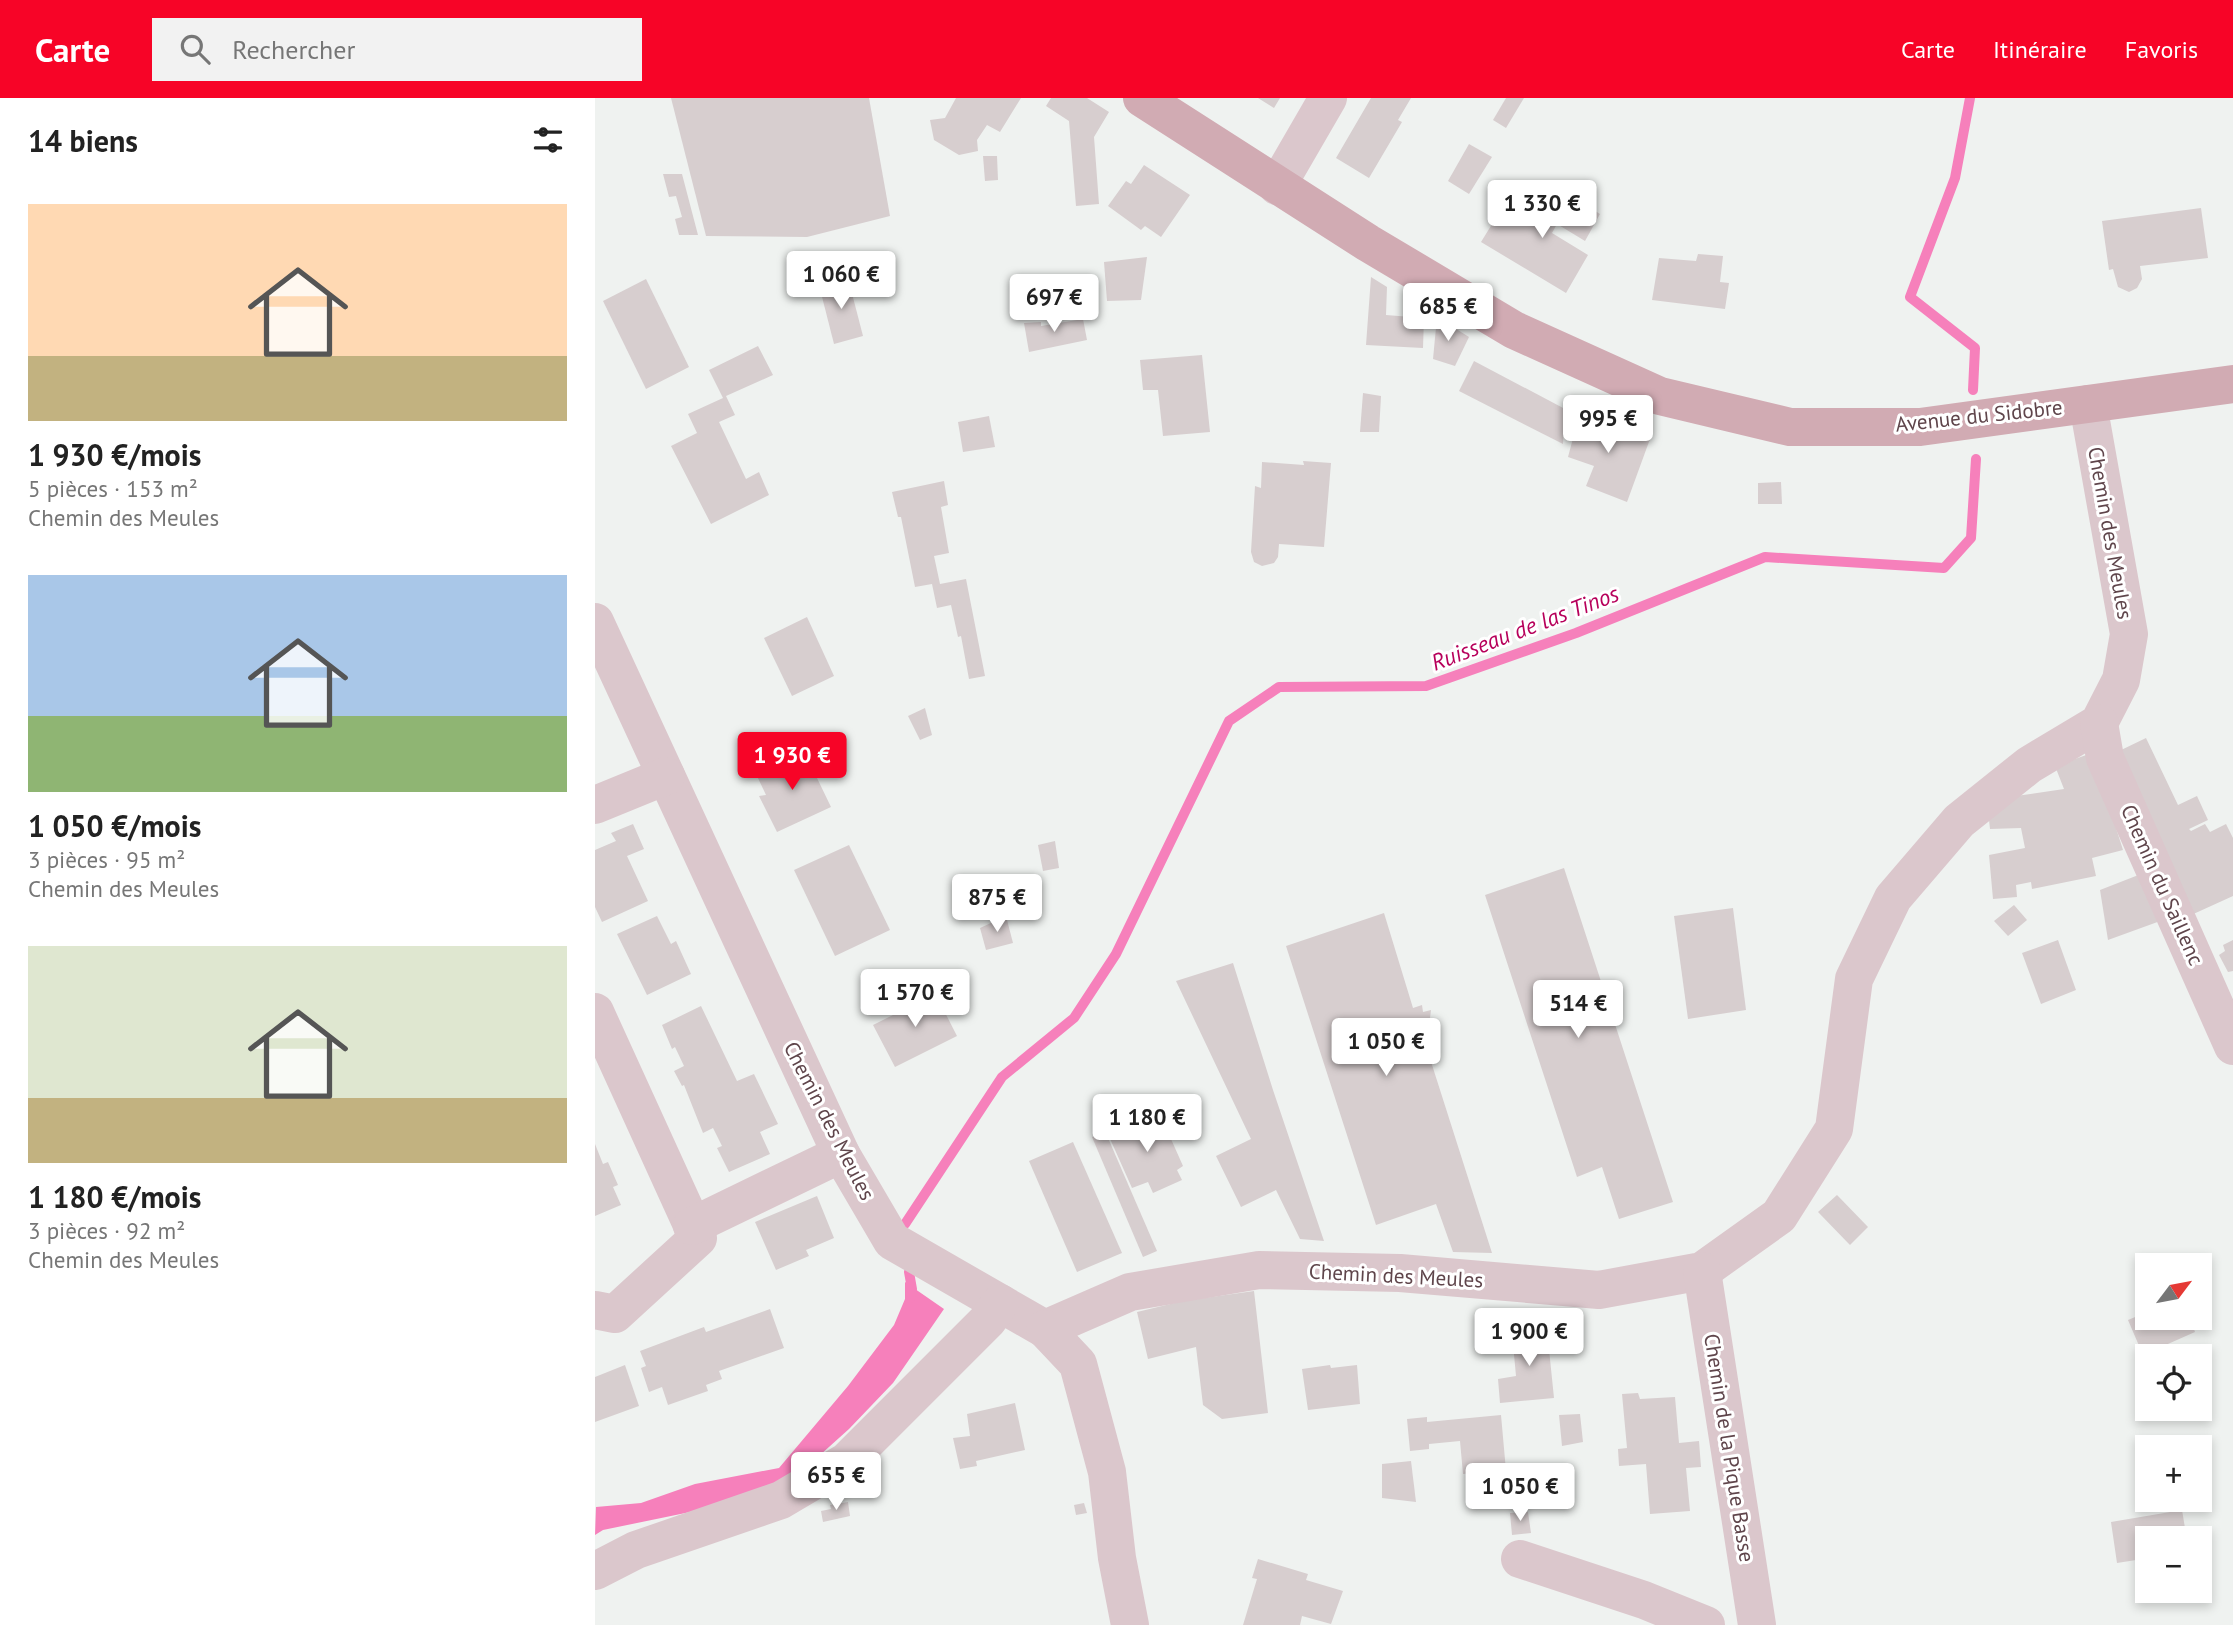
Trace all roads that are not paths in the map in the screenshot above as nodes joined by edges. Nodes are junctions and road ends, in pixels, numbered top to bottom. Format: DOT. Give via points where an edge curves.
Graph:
graph roads {
  1 [pos="1142,98"];
  2 [pos="1328,98"];
  3 [pos="1277,186"];
  4 [pos="2233,384"];
  5 [pos="2088,404"];
  6 [pos="595,622"];
  7 [pos="2099,723"];
  8 [pos="666,776"];
  9 [pos="595,804"];
  10 [pos="595,1012"];
  11 [pos="2233,1046"];
  12 [pos="841,1154"];
  13 [pos="692,1226"];
  14 [pos="1702,1271"];
  15 [pos="1000,1303"];
  16 [pos="605,1312"];
  17 [pos="1045,1329"];
  18 [pos="1520,1559"];
  19 [pos="595,1570"];
  20 [pos="1130,1625"];
  21 [pos="1706,1625"];
  22 [pos="1757,1625"];
  1 -- 3 [label="main road, Avenue du Sidobre"];
  2 -- 3 [label="street"];
  3 -- 5 [label="main road, Avenue du Sidobre" via="1514,330 1660,396 1790,427 1920,427"];
  4 -- 5 [label="main road, Avenue du Sidobre"];
  5 -- 7 [label="street, Chemin des Meules" via="2129,634 2121,680"];
  6 -- 8 [label="street, Chemin des Meules"];
  7 -- 11 [label="street, Chemin du Saillenc" via="2105,758"];
  7 -- 14 [label="street, Chemin des Meules" via="2029,765 1959,821 1893,898 1854,979 1834,1129 1779,1216"];
  8 -- 9 [label="street"];
  8 -- 12 [label="street, Chemin des Meules"];
  10 -- 13 [label="street"];
  12 -- 13 [label="street"];
  12 -- 15 [label="street, Chemin des Meules" via="893,1241"];
  13 -- 16 [label="street" via="698,1238"];
  14 -- 17 [label="street, Chemin des Meules" via="1599,1290 1400,1273 1259,1270 1130,1292"];
  14 -- 22 [label="street, Chemin de la Pique Basse"];
  15 -- 17 [label="street, Chemin des Meules"];
  15 -- 19 [label="street" via="846,1461 781,1500 636,1550"];
  17 -- 20 [label="street" via="1078,1364 1107,1472"];
  18 -- 21 [label="street"];
}
